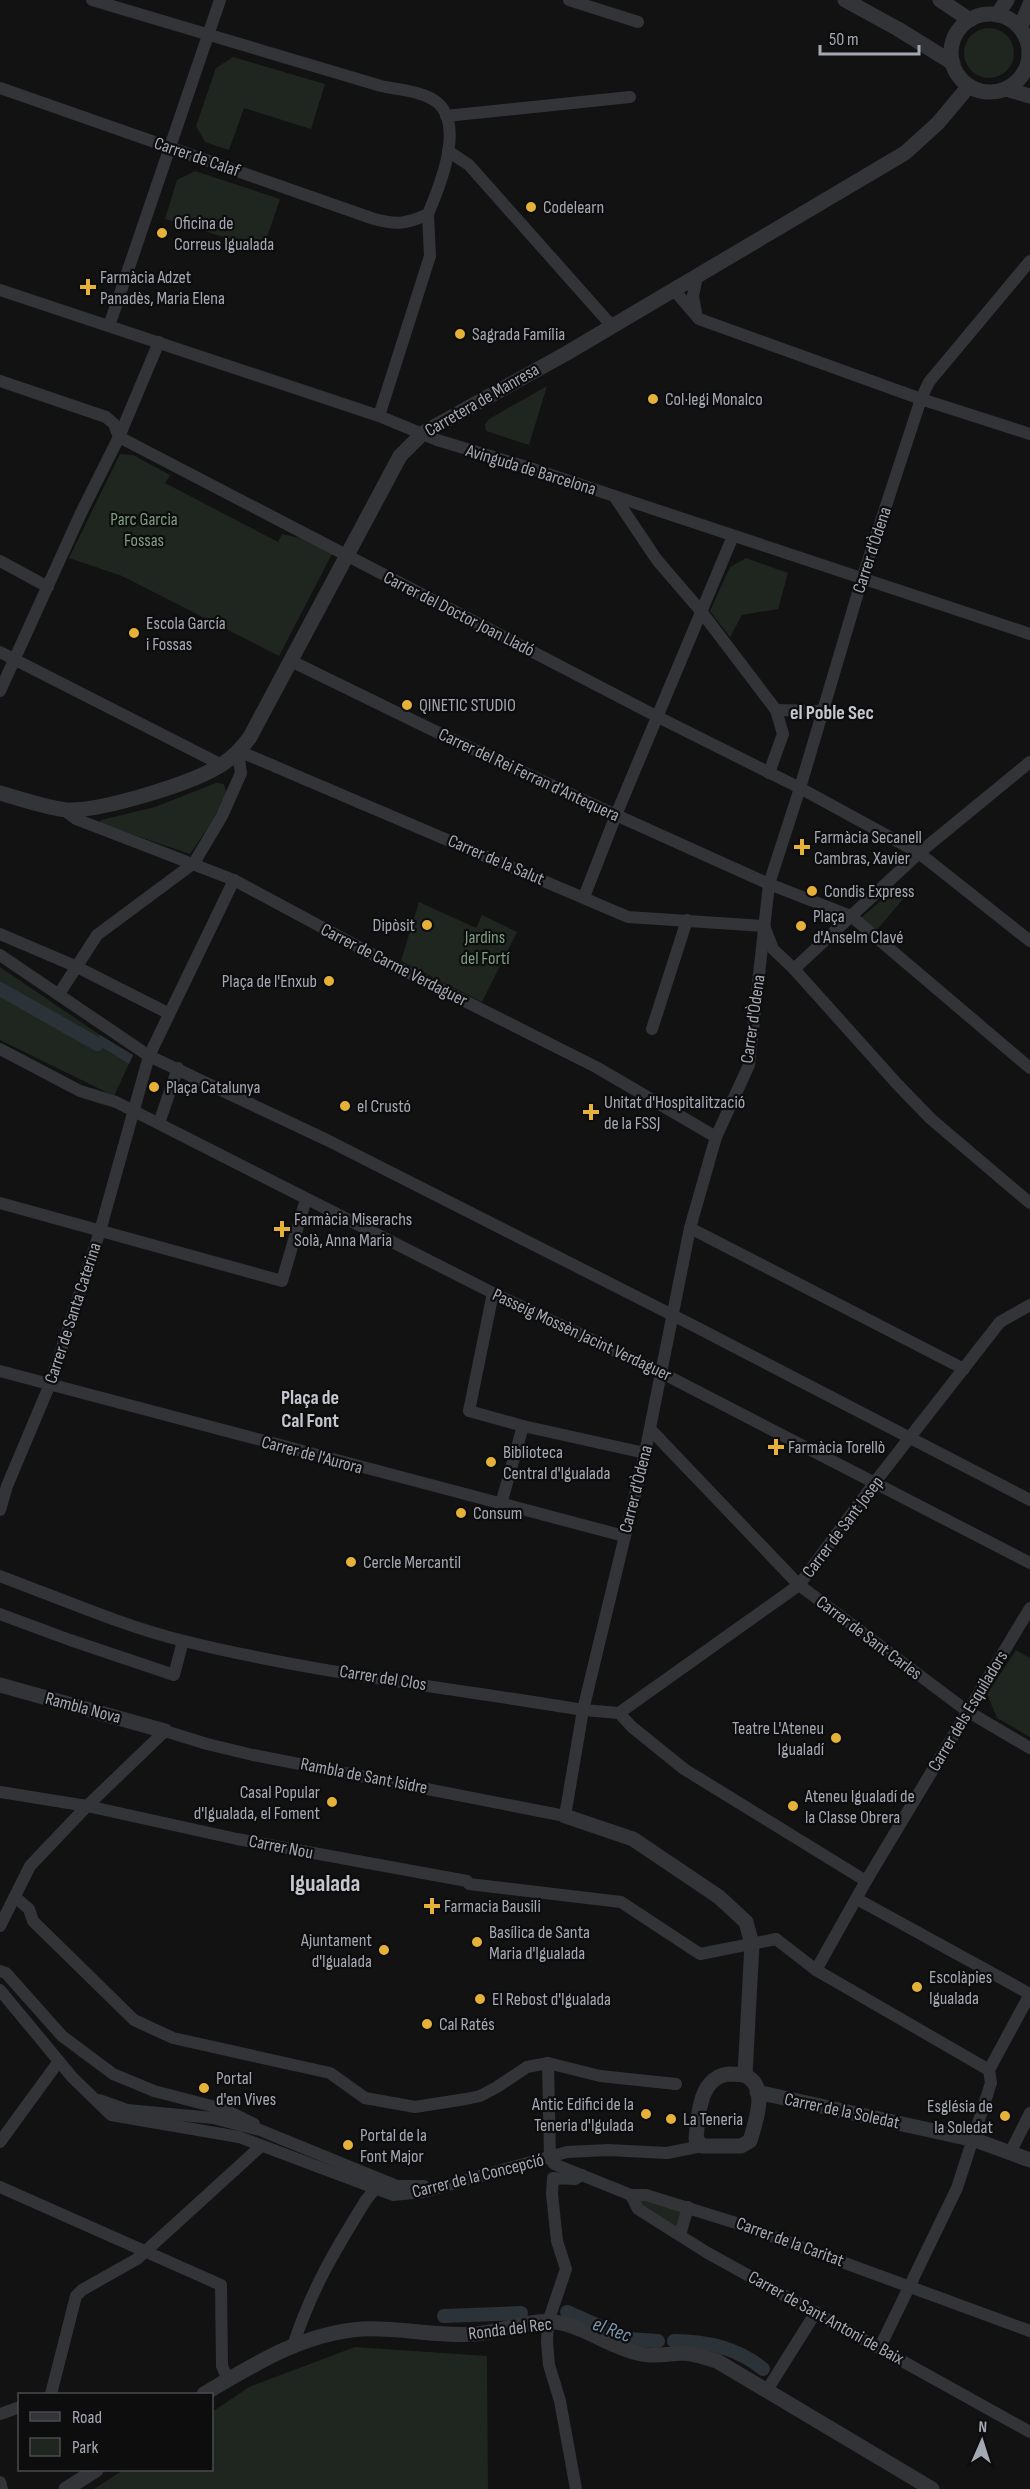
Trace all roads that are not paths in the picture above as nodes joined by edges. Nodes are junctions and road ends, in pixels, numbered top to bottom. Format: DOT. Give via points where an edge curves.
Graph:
graph roads {
  1 [pos="92,0"];
  2 [pos="220,0"];
  3 [pos="569,0"];
  4 [pos="845,0"];
  5 [pos="939,0"];
  6 [pos="1007,0"];
  7 [pos="1030,4"];
  8 [pos="997,15"];
  9 [pos="970,20"];
  10 [pos="638,22"];
  11 [pos="1020,28"];
  12 [pos="208,35"];
  13 [pos="1030,51"];
  14 [pos="952,63"];
  15 [pos="969,86"];
  16 [pos="0,88"];
  17 [pos="1006,89"];
  18 [pos="1030,96"];
  19 [pos="630,97"];
  20 [pos="446,116"];
  21 [pos="170,147"];
  22 [pos="448,151"];
  23 [pos="428,214"];
  24 [pos="1030,261"];
  25 [pos="697,276"];
  26 [pos="0,290"];
  27 [pos="674,290"];
  28 [pos="699,319"];
  29 [pos="611,325"];
  30 [pos="109,326"];
  31 [pos="159,342"];
  32 [pos="0,381"];
  33 [pos="921,399"];
  34 [pos="379,416"];
  35 [pos="423,433"];
  36 [pos="1030,434"];
  37 [pos="119,437"];
  38 [pos="614,496"];
  39 [pos="733,536"];
  40 [pos="346,556"];
  41 [pos="0,561"];
  42 [pos="862,579"];
  43 [pos="48,587"];
  44 [pos="700,610"];
  45 [pos="1030,634"];
  46 [pos="0,652"];
  47 [pos="15,660"];
  48 [pos="291,661"];
  49 [pos="0,691"];
  50 [pos="776,710"];
  51 [pos="822,711"];
  52 [pos="658,717"];
  53 [pos="238,753"];
  54 [pos="1030,762"];
  55 [pos="222,765"];
  56 [pos="769,772"];
  57 [pos="800,788"];
  58 [pos="0,793"];
  59 [pos="64,810"];
  60 [pos="616,815"];
  61 [pos="919,853"];
  62 [pos="194,863"];
  63 [pos="234,880"];
  64 [pos="769,884"];
  65 [pos="584,897"];
  66 [pos="851,916"];
  67 [pos="687,920"];
  68 [pos="764,926"];
  69 [pos="0,934"];
  70 [pos="1030,941"];
  71 [pos="0,955"];
  72 [pos="75,966"];
  73 [pos="794,969"];
  74 [pos="59,994"];
  75 [pos="168,1013"];
  76 [pos="652,1029"];
  77 [pos="0,1049"];
  78 [pos="149,1056"];
  79 [pos="178,1068"];
  80 [pos="1030,1068"];
  81 [pos="133,1111"];
  82 [pos="159,1123"];
  83 [pos="716,1137"];
  84 [pos="306,1199"];
  85 [pos="0,1203"];
  86 [pos="1030,1203"];
  87 [pos="690,1228"];
  88 [pos="100,1231"];
  89 [pos="493,1293"];
  90 [pos="1030,1305"];
  91 [pos="672,1315"];
  92 [pos="964,1369"];
  93 [pos="0,1371"];
  94 [pos="662,1372"];
  95 [pos="50,1384"];
  96 [pos="523,1426"];
  97 [pos="650,1429"];
  98 [pos="911,1438"];
  99 [pos="645,1454"];
  100 [pos="875,1482"];
  101 [pos="1030,1500"];
  102 [pos="501,1504"];
  103 [pos="0,1510"];
  104 [pos="624,1536"];
  105 [pos="1030,1563"];
  106 [pos="0,1576"];
  107 [pos="800,1585"];
  108 [pos="1030,1608"];
  109 [pos="0,1614"];
  110 [pos="183,1641"];
  111 [pos="0,1685"];
  112 [pos="583,1710"];
  113 [pos="967,1711"];
  114 [pos="619,1713"];
  115 [pos="165,1731"];
  116 [pos="1030,1748"];
  117 [pos="0,1792"];
  118 [pos="87,1806"];
  119 [pos="565,1816"];
  120 [pos="866,1881"];
  121 [pos="15,1897"];
  122 [pos="857,1899"];
  123 [pos="0,1926"];
  124 [pos="752,1944"];
  125 [pos="816,1970"];
  126 [pos="0,1971"];
  127 [pos="0,1990"];
  128 [pos="1030,1994"];
  129 [pos="59,2061"];
  130 [pos="548,2062"];
  131 [pos="989,2070"];
  132 [pos="745,2075"];
  133 [pos="676,2084"];
  134 [pos="757,2092"];
  135 [pos="88,2094"];
  136 [pos="1030,2113"];
  137 [pos="260,2130"];
  138 [pos="975,2140"];
  139 [pos="0,2142"];
  140 [pos="261,2145"];
  141 [pos="702,2146"];
  142 [pos="1010,2153"];
  143 [pos="550,2158"];
  144 [pos="1030,2160"];
  145 [pos="582,2175"];
  146 [pos="443,2185"];
  147 [pos="0,2187"];
  148 [pos="375,2189"];
  149 [pos="632,2195"];
  150 [pos="688,2207"];
  151 [pos="680,2235"];
  152 [pos="145,2251"];
  153 [pos="909,2286"];
  154 [pos="816,2312"];
  155 [pos="548,2322"];
  156 [pos="1030,2331"];
  157 [pos="293,2346"];
  158 [pos="880,2347"];
  159 [pos="228,2380"];
  160 [pos="767,2390"];
  161 [pos="51,2393"];
  162 [pos="206,2393"];
  163 [pos="18,2408"];
  164 [pos="0,2414"];
  165 [pos="1030,2432"];
  166 [pos="93,2471"];
  167 [pos="0,2482"];
  168 [pos="2,2489"];
  169 [pos="66,2489"];
  170 [pos="576,2489"];
  171 [pos="932,2489"];
  1 -- 12 [label="street"];
  2 -- 12 [label="street"];
  3 -- 10 [label="street"];
  4 -- 14 [label="street"];
  5 -- 9 [label="street"];
  6 -- 8 [label="street"];
  7 -- 11 [label="street"];
  8 -- 9 [label="street"];
  8 -- 11 [label="street"];
  9 -- 14 [label="street" via="953,42"];
  11 -- 13 [label="street"];
  12 -- 20 [label="street" via="425,96 438,103"];
  12 -- 21 [label="street"];
  13 -- 17 [label="street" via="1025,71"];
  14 -- 15 [label="street"];
  15 -- 17 [label="street" via="987,92"];
  15 -- 25 [label="street, Carretera de Manresa" via="938,123 905,153"];
  16 -- 21 [label="street, Carrer de Calaf"];
  17 -- 18 [label="street"];
  19 -- 20 [label="street"];
  20 -- 22 [label="street"];
  21 -- 23 [label="street, Carrer de Calaf" via="374,219 394,224"];
  21 -- 30 [label="street"];
  22 -- 23 [label="street" via="446,170"];
  22 -- 29 [label="street" via="470,165"];
  23 -- 34 [label="street" via="430,256"];
  24 -- 33 [label="street, Carrer d'Òdena" via="933,377"];
  25 -- 27 [label="street, Carretera de Manresa"];
  25 -- 28 [label="street" via="693,296"];
  26 -- 30 [label="street, Avinguda de Barcelona"];
  27 -- 28 [label="street"];
  27 -- 29 [label="street, Carretera de Manresa"];
  28 -- 33 [label="street"];
  29 -- 35 [label="street, Carretera de Manresa"];
  30 -- 31 [label="street, Avinguda de Barcelona"];
  31 -- 34 [label="street, Avinguda de Barcelona"];
  31 -- 37 [label="street"];
  32 -- 37 [label="street" via="106,417"];
  33 -- 36 [label="street"];
  33 -- 42 [label="street, Carrer d'Òdena"];
  34 -- 35 [label="street, Avinguda de Barcelona"];
  35 -- 38 [label="street, Avinguda de Barcelona"];
  35 -- 40 [label="street, Carretera de Manresa" via="400,456"];
  37 -- 40 [label="street, Carrer del Doctor Joan Lladó"];
  37 -- 43 [label="street"];
  38 -- 39 [label="street, Avinguda de Barcelona"];
  38 -- 44 [label="street" via="657,560"];
  39 -- 42 [label="street, Avinguda de Barcelona"];
  39 -- 44 [label="street"];
  40 -- 48 [label="street, Carretera de Manresa"];
  40 -- 52 [label="street, Carrer del Doctor Joan Lladó"];
  41 -- 43 [label="street"];
  42 -- 45 [label="street, Avinguda de Barcelona"];
  42 -- 51 [label="street, Carrer d'Òdena"];
  43 -- 47 [label="street"];
  44 -- 50 [label="street"];
  44 -- 52 [label="street"];
  46 -- 47 [label="street"];
  47 -- 49 [label="street"];
  47 -- 55 [label="street"];
  48 -- 53 [label="street, Carretera de Manresa"];
  48 -- 60 [label="street, Carrer del Rei Ferran d'Antequera"];
  50 -- 51 [label="street"];
  50 -- 56 [label="street" via="783,734"];
  51 -- 57 [label="street, Carrer d'Òdena"];
  52 -- 56 [label="street, Carrer del Doctor Joan Lladó"];
  52 -- 60 [label="street"];
  53 -- 55 [label="street, Carretera de Manresa"];
  53 -- 62 [label="street" via="240,776"];
  53 -- 65 [label="street, Carrer de la Salut"];
  54 -- 61 [label="street"];
  55 -- 59 [label="street, Carretera de Manresa" via="168,788 94,809"];
  56 -- 57 [label="street, Carrer del Doctor Joan Lladó"];
  57 -- 61 [label="street, Carrer del Doctor Joan Lladó"];
  57 -- 64 [label="street, Carrer d'Òdena"];
  58 -- 59 [label="street, Carretera de Manresa"];
  59 -- 62 [label="street, Carrer de Carme Verdaguer" via="76,819"];
  60 -- 64 [label="street, Carrer del Rei Ferran d'Antequera"];
  60 -- 65 [label="street"];
  61 -- 66 [label="street"];
  61 -- 70 [label="street, Carrer del Doctor Joan Lladó"];
  62 -- 63 [label="street, Carrer de Carme Verdaguer"];
  62 -- 72 [label="street" via="97,934"];
  63 -- 75 [label="street"];
  63 -- 83 [label="street, Carrer de Carme Verdaguer" via="596,1068"];
  64 -- 66 [label="street, Carrer del Rei Ferran d'Antequera"];
  64 -- 68 [label="street, Carrer d'Òdena"];
  65 -- 67 [label="street, Carrer de la Salut" via="628,917"];
  66 -- 73 [label="street"];
  66 -- 80 [label="street, Carrer del Rei Ferran d'Antequera"];
  67 -- 68 [label="street, Carrer de la Salut"];
  67 -- 76 [label="street"];
  68 -- 73 [label="street" via="773,949"];
  68 -- 83 [label="street, Carrer d'Òdena" via="749,1065"];
  69 -- 72 [label="street"];
  71 -- 74 [label="street"];
  72 -- 74 [label="street"];
  72 -- 75 [label="street"];
  73 -- 86 [label="street" via="931,1119"];
  74 -- 78 [label="street"];
  75 -- 78 [label="street"];
  77 -- 81 [label="street, Passeig Mossèn Jacint Verdaguer" via="81,1091"];
  78 -- 79 [label="street"];
  78 -- 81 [label="street"];
  79 -- 82 [label="street"];
  79 -- 91 [label="street"];
  81 -- 82 [label="street, Passeig Mossèn Jacint Verdaguer"];
  81 -- 88 [label="street, Carrer de Santa Caterina"];
  82 -- 84 [label="street, Passeig Mossèn Jacint Verdaguer"];
  83 -- 87 [label="street, Carrer d'Òdena"];
  84 -- 88 [label="street" via="282,1281"];
  84 -- 89 [label="street, Passeig Mossèn Jacint Verdaguer"];
  85 -- 88 [label="street"];
  87 -- 91 [label="street, Carrer d'Òdena"];
  87 -- 92 [label="street"];
  88 -- 95 [label="street, Carrer de Santa Caterina"];
  89 -- 94 [label="street, Passeig Mossèn Jacint Verdaguer"];
  89 -- 96 [label="street" via="469,1411"];
  90 -- 92 [label="street, Carrer de Sant Josep" via="1000,1322"];
  91 -- 94 [label="street, Carrer d'Òdena"];
  91 -- 98 [label="street"];
  92 -- 98 [label="street, Carrer de Sant Josep"];
  93 -- 95 [label="street, Carrer de l'Aurora"];
  94 -- 97 [label="street, Carrer d'Òdena"];
  94 -- 100 [label="street, Passeig Mossèn Jacint Verdaguer"];
  95 -- 102 [label="street, Carrer de l'Aurora"];
  95 -- 103 [label="street, Carrer de Santa Caterina"];
  96 -- 99 [label="street"];
  96 -- 102 [label="street"];
  97 -- 99 [label="street, Carrer d'Òdena"];
  97 -- 107 [label="street, Carrer de Sant Carles"];
  98 -- 100 [label="street, Carrer de Sant Josep"];
  98 -- 101 [label="street"];
  99 -- 104 [label="street, Carrer d'Òdena"];
  100 -- 105 [label="street, Passeig Mossèn Jacint Verdaguer"];
  100 -- 107 [label="street, Carrer de Sant Josep"];
  102 -- 104 [label="street, Carrer de l'Aurora"];
  104 -- 112 [label="street, Carrer d'Òdena"];
  106 -- 110 [label="street, Carrer del Clos"];
  107 -- 113 [label="street, Carrer de Sant Carles"];
  107 -- 114 [label="street, Carrer de Sant Josep"];
  108 -- 113 [label="street, Carrer dels Esquiladors"];
  109 -- 110 [label="street" via="174,1675"];
  110 -- 112 [label="street, Carrer del Clos" via="330,1670"];
  111 -- 115 [label="street, Rambla Nova"];
  112 -- 114 [label="street, Carrer del Clos"];
  112 -- 119 [label="street, Carrer d'Òdena"];
  113 -- 116 [label="street, Carrer de Sant Carles"];
  113 -- 120 [label="street, Carrer dels Esquiladors"];
  114 -- 120 [label="street" via="684,1768"];
  115 -- 118 [label="street"];
  115 -- 119 [label="street, Rambla de Sant Isidre" via="253,1755"];
  117 -- 118 [label="street, Carrer Nou"];
  118 -- 121 [label="street" via="30,1866"];
  118 -- 124 [label="street, Carrer Nou" via="469,1884 621,1902 700,1954"];
  119 -- 124 [label="street" via="633,1839 686,1873 746,1922"];
  120 -- 122 [label="street, Carrer dels Esquiladors"];
  121 -- 123 [label="street"];
  121 -- 130 [label="street" via="29,1909 33,1921 134,2020 173,2038 330,2073 365,2098 415,2107 480,2096 527,2067"];
  122 -- 125 [label="street, Carrer dels Esquiladors"];
  122 -- 128 [label="street"];
  124 -- 125 [label="street, Carrer Nou" via="776,1940"];
  124 -- 132 [label="street"];
  125 -- 131 [label="street, Carrer Nou"];
  126 -- 137 [label="street" via="62,2036 113,2074 154,2091 223,2109 251,2121"];
  127 -- 129 [label="street, Carrer de la Concepció"];
  128 -- 131 [label="street"];
  129 -- 135 [label="street, Carrer de la Concepció"];
  129 -- 139 [label="street"];
  130 -- 133 [label="street" via="600,2076"];
  130 -- 143 [label="street"];
  131 -- 138 [label="street" via="991,2083"];
  132 -- 134 [label="street"];
  132 -- 141 [label="street" via="721,2075 704,2091 696,2139"];
  134 -- 138 [label="street, Carrer de la Soledat"];
  134 -- 141 [label="street" via="758,2111 750,2141 741,2146"];
  135 -- 137 [label="street" via="127,2110 213,2118"];
  135 -- 140 [label="street, Carrer de la Concepció" via="111,2115 220,2132"];
  136 -- 142 [label="street"];
  137 -- 146 [label="street" via="397,2186"];
  138 -- 142 [label="street, Carrer de la Soledat"];
  138 -- 153 [label="street" via="957,2188"];
  140 -- 148 [label="street, Carrer de la Concepció"];
  140 -- 152 [label="street"];
  141 -- 143 [label="street, Carrer de la Concepció" via="667,2153 567,2152"];
  142 -- 144 [label="street, Carrer de la Soledat"];
  143 -- 145 [label="street, Carrer de la Caritat" via="554,2164"];
  143 -- 146 [label="street, Carrer de la Concepció"];
  145 -- 149 [label="street, Carrer de la Caritat"];
  145 -- 155 [label="street" via="575,2179 554,2178 557,2241 566,2269"];
  146 -- 148 [label="street, Carrer de la Concepció" via="407,2195"];
  147 -- 152 [label="street"];
  148 -- 157 [label="street" via="319,2279"];
  149 -- 150 [label="street, Carrer de la Caritat"];
  149 -- 151 [label="street, Carrer de Sant Antoni de Baix" via="638,2209"];
  150 -- 151 [label="street"];
  150 -- 153 [label="street, Carrer de la Caritat"];
  151 -- 154 [label="street, Carrer de Sant Antoni de Baix"];
  152 -- 159 [label="street" via="221,2285 222,2366"];
  152 -- 161 [label="street" via="76,2296"];
  153 -- 156 [label="street, Carrer de la Caritat"];
  153 -- 158 [label="street"];
  154 -- 158 [label="street, Carrer de Sant Antoni de Baix"];
  154 -- 160 [label="street"];
  155 -- 157 [label="street, Ronda del Rec" via="472,2334 363,2329 325,2335"];
  155 -- 160 [label="street, Ronda del Rec" via="563,2323 638,2353 681,2353 717,2361"];
  155 -- 170 [label="street" via="549,2365 560,2401"];
  157 -- 159 [label="street, Ronda del Rec"];
  158 -- 165 [label="street, Carrer de Sant Antoni de Baix"];
  159 -- 162 [label="street, Ronda del Rec"];
  160 -- 171 [label="street, Ronda del Rec"];
  163 -- 164 [label="street"];
  166 -- 169 [label="street"];
  167 -- 168 [label="street"];
}
